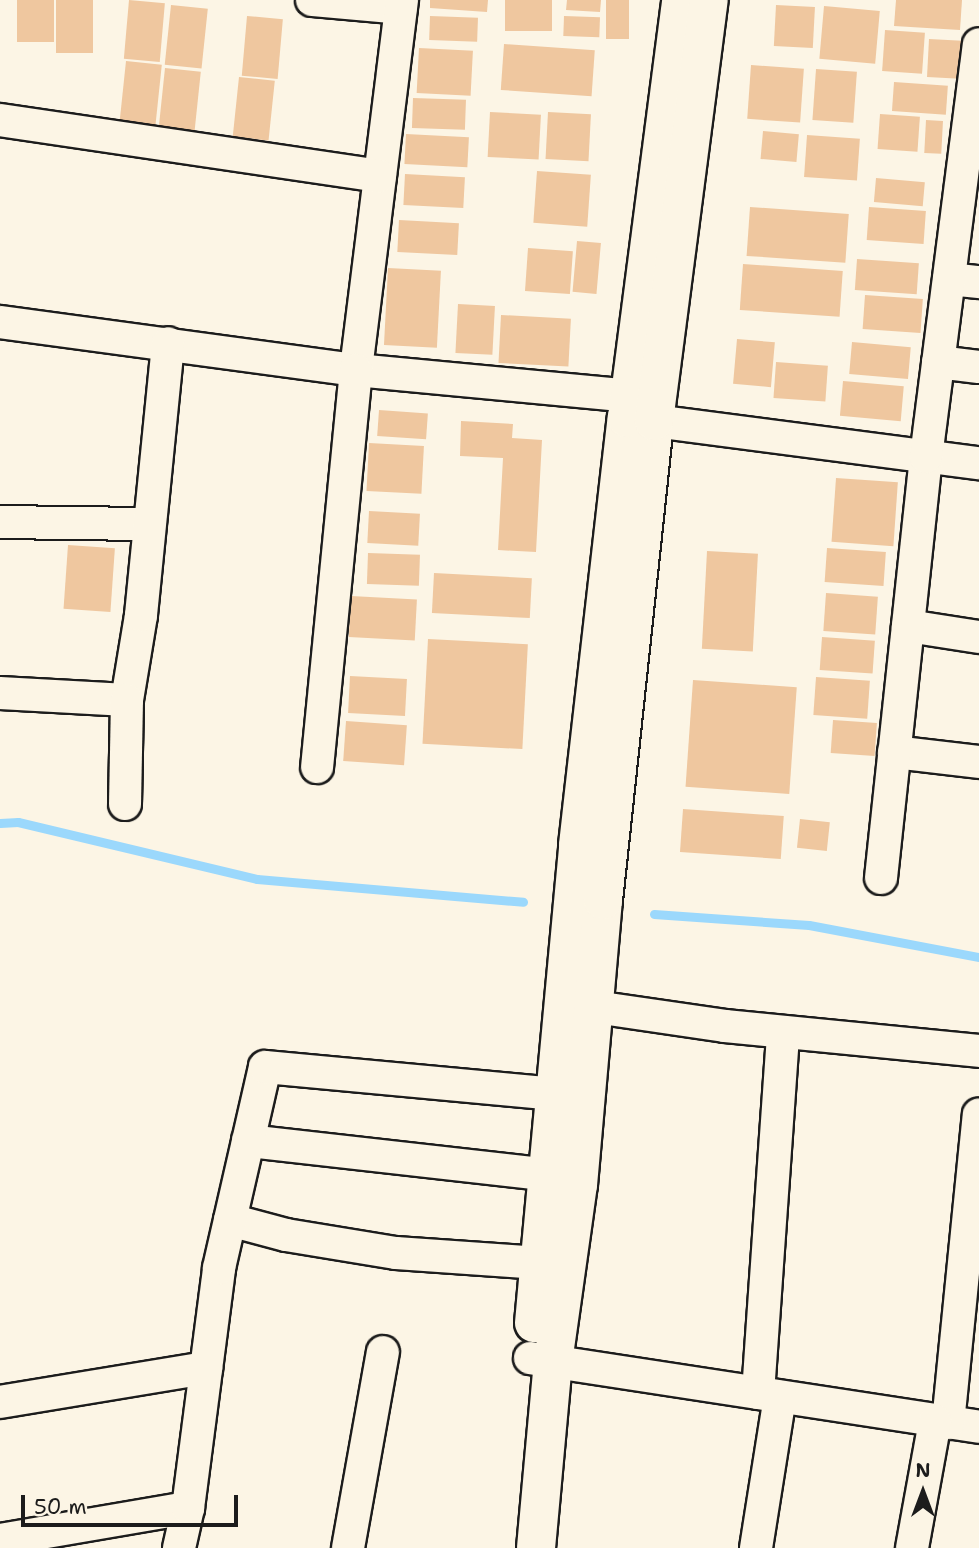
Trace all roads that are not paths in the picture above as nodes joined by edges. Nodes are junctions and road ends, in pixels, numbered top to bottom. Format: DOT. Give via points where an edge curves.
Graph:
graph roads {
  1 [pos="320,0"];
  2 [pos="681,0"];
  3 [pos="709,0"];
  4 [pos="402,4"];
  5 [pos="979,44"];
  6 [pos="975,110"];
  7 [pos="0,120"];
  8 [pos="380,176"];
  9 [pos="970,193"];
  10 [pos="964,280"];
  11 [pos="0,323"];
  12 [pos="168,343"];
  13 [pos="938,362"];
  14 [pos="979,367"];
  15 [pos="356,370"];
  16 [pos="637,411"];
  17 [pos="926,457"];
  18 [pos="979,464"];
  19 [pos="0,522"];
  20 [pos="149,524"];
  21 [pos="908,626"];
  22 [pos="979,637"];
  23 [pos="0,693"];
  24 [pos="127,700"];
  25 [pos="894,752"];
  26 [pos="979,762"];
  27 [pos="317,766"];
  28 [pos="125,804"];
  29 [pos="881,878"];
  30 [pos="588,898"];
  31 [pos="595,1007"];
  32 [pos="783,1032"];
  33 [pos="979,1051"];
  34 [pos="556,1094"];
  35 [pos="979,1115"];
  36 [pos="248,1141"];
  37 [pos="549,1175"];
  38 [pos="230,1220"];
  39 [pos="540,1263"];
  40 [pos="383,1352"];
  41 [pos="542,1360"];
  42 [pos="206,1368"];
  43 [pos="769,1395"];
  44 [pos="0,1402"];
  45 [pos="942,1422"];
  46 [pos="979,1427"];
  47 [pos="188,1508"];
  48 [pos="0,1540"];
  49 [pos="179,1548"];
  50 [pos="348,1548"];
  51 [pos="511,1548"];
  52 [pos="536,1548"];
  53 [pos="756,1548"];
  54 [pos="912,1548"];
  1 -- 4 [label="street"];
  2 -- 16 [label="main road"];
  3 -- 16 [label="main road"];
  4 -- 8 [label="street"];
  5 -- 6 [label="street"];
  6 -- 9 [label="street"];
  7 -- 8 [label="street"];
  8 -- 15 [label="street"];
  9 -- 10 [label="street"];
  10 -- 13 [label="street"];
  11 -- 12 [label="street"];
  12 -- 15 [label="street"];
  12 -- 20 [label="street"];
  13 -- 14 [label="street"];
  13 -- 17 [label="street"];
  15 -- 16 [label="street"];
  15 -- 27 [label="street"];
  16 -- 17 [label="street"];
  16 -- 30 [label="main road"];
  17 -- 18 [label="street"];
  17 -- 21 [label="street"];
  19 -- 20 [label="street"];
  20 -- 24 [label="street"];
  21 -- 22 [label="street"];
  21 -- 25 [label="street"];
  23 -- 24 [label="street"];
  24 -- 28 [label="street"];
  25 -- 26 [label="street"];
  25 -- 29 [label="street"];
  30 -- 31 [label="main road"];
  30 -- 34 [label="main road"];
  31 -- 32 [label="street"];
  31 -- 41 [label="main road" via="578,1185"];
  32 -- 33 [label="street"];
  32 -- 43 [label="street"];
  34 -- 36 [label="street" via="265,1068"];
  34 -- 37 [label="main road"];
  35 -- 45 [label="street"];
  36 -- 37 [label="street"];
  36 -- 38 [label="street"];
  37 -- 39 [label="main road"];
  38 -- 39 [label="street" via="286,1235 396,1253"];
  38 -- 42 [label="street"];
  39 -- 41 [label="main road"];
  40 -- 50 [label="street"];
  41 -- 43 [label="street"];
  41 -- 51 [label="main road"];
  41 -- 52 [label="main road"];
  42 -- 44 [label="street"];
  42 -- 47 [label="street"];
  43 -- 45 [label="street"];
  43 -- 53 [label="street"];
  45 -- 46 [label="street"];
  45 -- 54 [label="street"];
  47 -- 48 [label="street"];
  47 -- 49 [label="street"];
}
